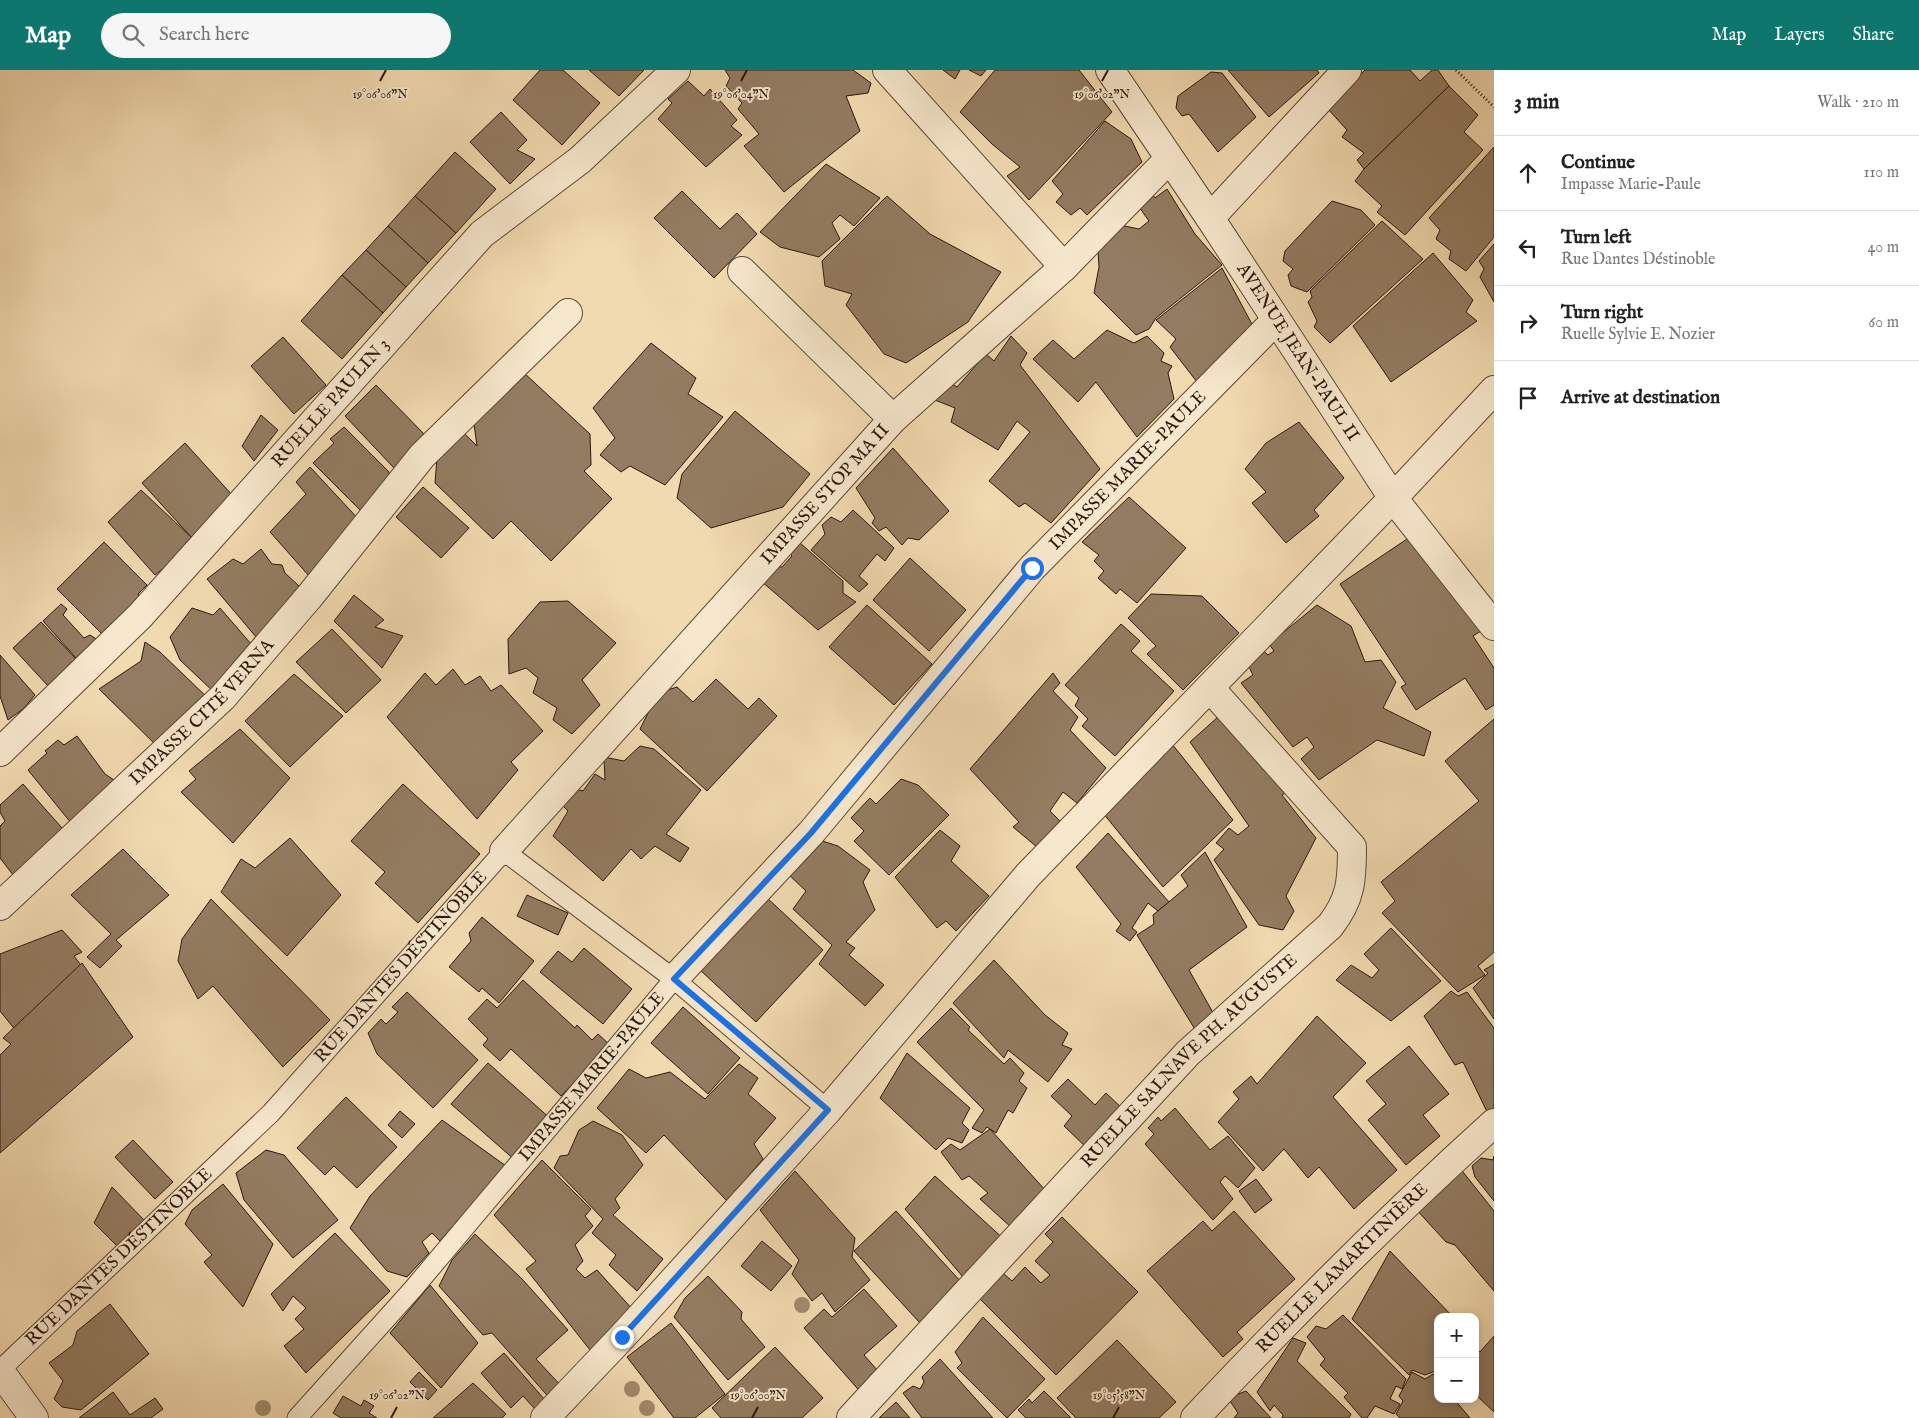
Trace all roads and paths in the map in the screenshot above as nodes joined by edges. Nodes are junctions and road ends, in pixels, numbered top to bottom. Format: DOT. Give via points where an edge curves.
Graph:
graph roads {
  1 [pos="676,70"];
  2 [pos="887,70"];
  3 [pos="1110,70"];
  4 [pos="1347,70"];
  5 [pos="1456,70"];
  6 [pos="1494,107"];
  7 [pos="1169,159"];
  8 [pos="1210,218"];
  9 [pos="1064,268"];
  10 [pos="742,271"];
  11 [pos="568,313"];
  12 [pos="1276,320"];
  13 [pos="1494,390"];
  14 [pos="893,419"];
  15 [pos="1394,498"];
  16 [pos="1494,626"];
  17 [pos="1210,688"];
  18 [pos="0,752"];
  19 [pos="504,851"];
  20 [pos="0,906"];
  21 [pos="674,979"];
  22 [pos="828,1110"];
  23 [pos="1494,1123"];
  24 [pos="0,1371"];
  25 [pos="34,1418"];
  26 [pos="297,1418"];
  27 [pos="545,1418"];
  28 [pos="851,1418"];
  29 [pos="1195,1418"];
  1 -- 18 [label="street, RUELLE PAULIN 3" via="580,160 482,234 140,616"];
  2 -- 9 [label="street"];
  3 -- 7 [label="street, AVENUE JEAN-PAUL II"];
  4 -- 8 [label="street"];
  5 -- 6 [label="path"];
  7 -- 8 [label="street, AVENUE JEAN-PAUL II"];
  7 -- 9 [label="street, IMPASSE STOP MA II"];
  8 -- 12 [label="street, AVENUE JEAN-PAUL II"];
  9 -- 14 [label="street, IMPASSE STOP MA II"];
  10 -- 14 [label="street"];
  11 -- 20 [label="street, IMPASSE CITÉ VERNA" via="422,456 310,597 223,697"];
  12 -- 15 [label="street, AVENUE JEAN-PAUL II"];
  12 -- 21 [label="street, IMPASSE MARIE-PAULE" via="1032,568 811,833"];
  13 -- 15 [label="street"];
  14 -- 19 [label="street, IMPASSE STOP MA II"];
  15 -- 16 [label="street, AVENUE JEAN-PAUL II"];
  15 -- 17 [label="street"];
  17 -- 22 [label="street" via="1028,875"];
  17 -- 28 [label="street, RUELLE SALNAVE PH. AUGUSTE" via="1352,848 1350,891 1343,910 1330,926 1188,1053"];
  19 -- 21 [label="lane"];
  19 -- 24 [label="lane, RUE DANTES DÉSTINOBLE" via="271,1113"];
  21 -- 22 [label="lane"];
  21 -- 26 [label="lane, IMPASSE MARIE-PAULE" via="413,1289"];
  22 -- 27 [label="street"];
  23 -- 29 [label="street, RUELLE LAMARTINIÈRE" via="1410,1198"];
  24 -- 25 [label="street"];
}
